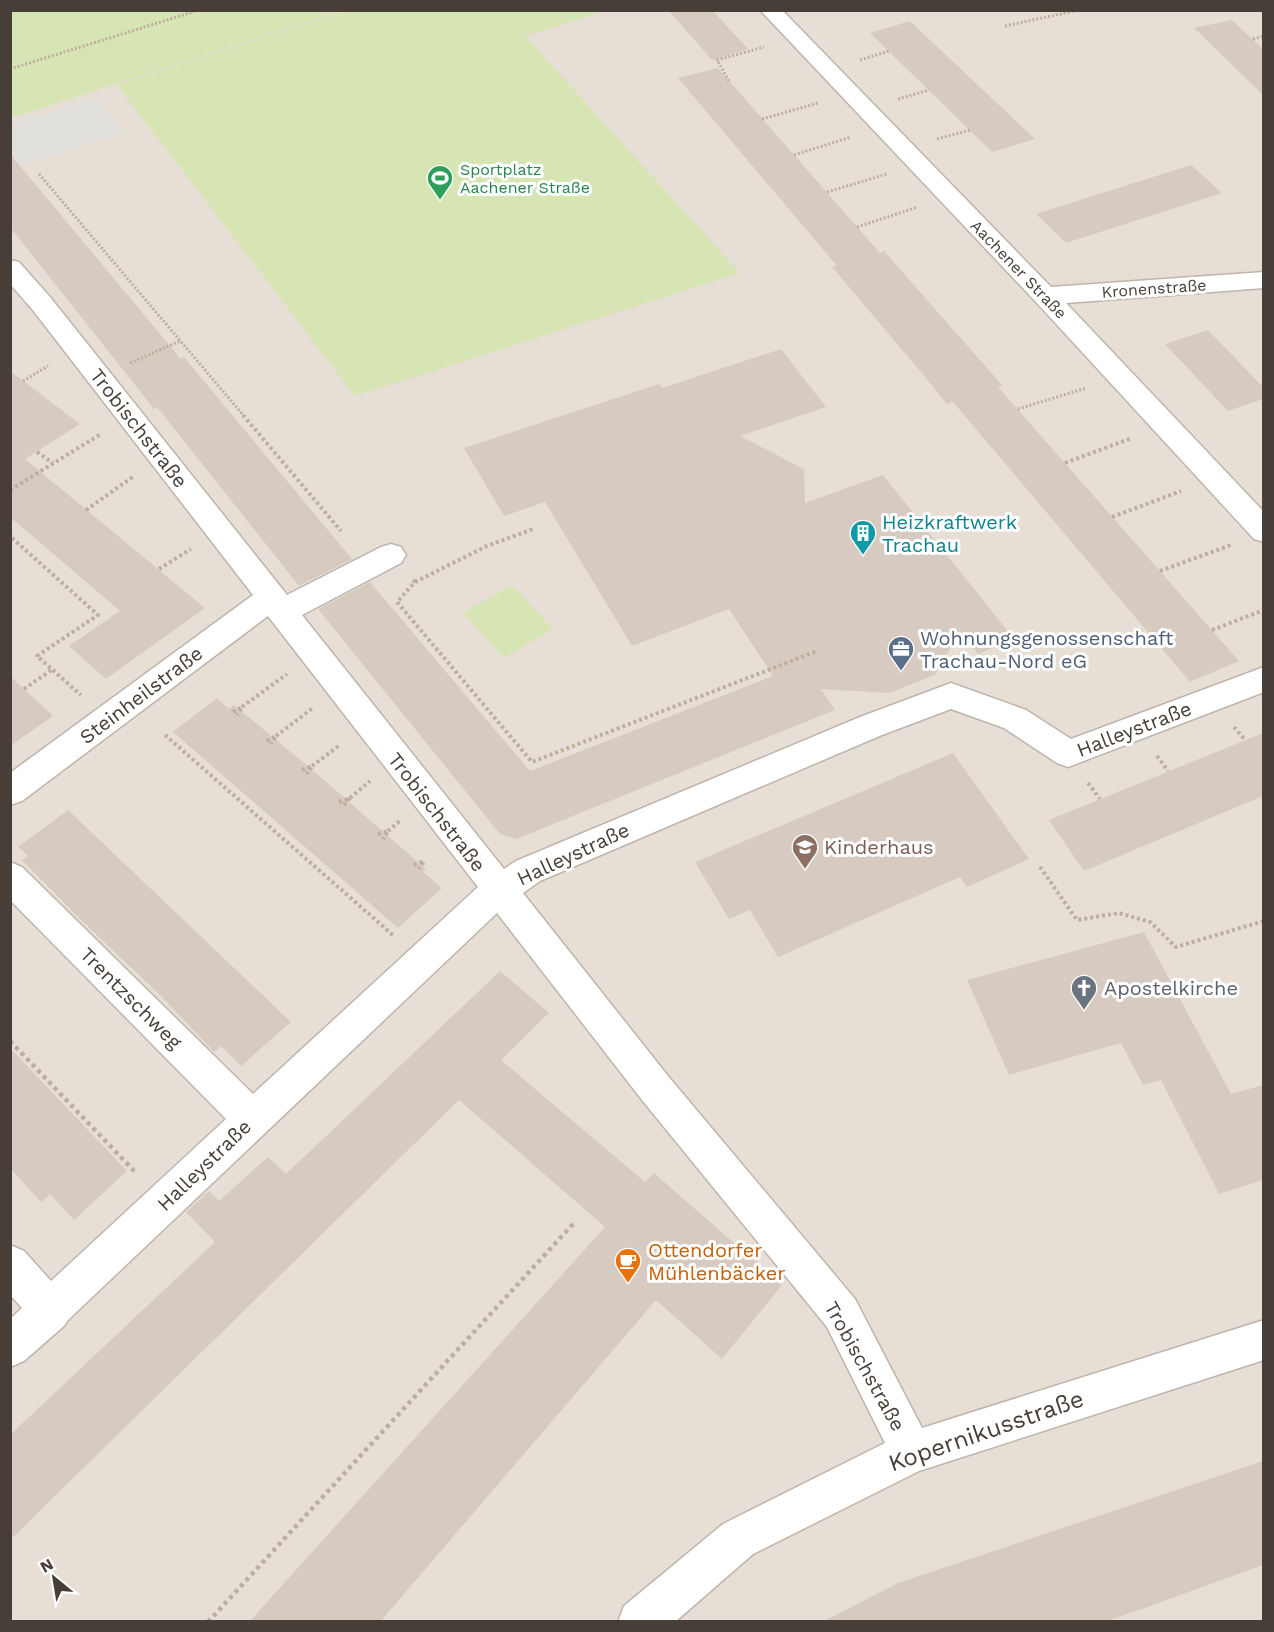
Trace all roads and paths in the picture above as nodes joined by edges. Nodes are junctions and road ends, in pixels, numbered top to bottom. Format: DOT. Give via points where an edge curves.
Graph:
graph roads {
  1 [pos="199,10"];
  2 [pos="770,10"];
  3 [pos="1079,10"];
  4 [pos="1005,26"];
  5 [pos="1263,36"];
  6 [pos="797,39"];
  7 [pos="1253,39"];
  8 [pos="10,69"];
  9 [pos="729,81"];
  10 [pos="850,93"];
  11 [pos="762,119"];
  12 [pos="884,128"];
  13 [pos="794,155"];
  14 [pos="920,165"];
  15 [pos="39,174"];
  16 [pos="827,192"];
  17 [pos="950,197"];
  18 [pos="857,227"];
  19 [pos="10,268"];
  20 [pos="1263,280"];
  21 [pos="1046,296"];
  22 [pos="180,341"];
  23 [pos="99,377"];
  24 [pos="1089,387"];
  25 [pos="1018,409"];
  26 [pos="129,416"];
  27 [pos="1136,437"];
  28 [pos="37,452"];
  29 [pos="162,457"];
  30 [pos="53,463"];
  31 [pos="1065,463"];
  32 [pos="10,490"];
  33 [pos="1185,490"];
  34 [pos="86,510"];
  35 [pos="1113,517"];
  36 [pos="533,529"];
  37 [pos="341,531"];
  38 [pos="1263,531"];
  39 [pos="11,538"];
  40 [pos="1235,543"];
  41 [pos="391,555"];
  42 [pos="1160,571"];
  43 [pos="415,582"];
  44 [pos="276,605"];
  45 [pos="1263,610"];
  46 [pos="1212,630"];
  47 [pos="817,651"];
  48 [pos="314,654"];
  49 [pos="52,669"];
  50 [pos="1263,679"];
  51 [pos="341,687"];
  52 [pos="24,689"];
  53 [pos="235,713"];
  54 [pos="108,720"];
  55 [pos="1232,724"];
  56 [pos="165,735"];
  57 [pos="1245,740"];
  58 [pos="269,742"];
  59 [pos="1155,752"];
  60 [pos="302,770"];
  61 [pos="1168,771"];
  62 [pos="307,774"];
  63 [pos="1088,782"];
  64 [pos="10,791"];
  65 [pos="1100,799"];
  66 [pos="378,834"];
  67 [pos="383,839"];
  68 [pos="414,866"];
  69 [pos="1040,867"];
  70 [pos="419,869"];
  71 [pos="10,877"];
  72 [pos="499,891"];
  73 [pos="1263,921"];
  74 [pos="396,937"];
  75 [pos="10,1041"];
  76 [pos="252,1119"];
  77 [pos="132,1169"];
  78 [pos="573,1224"];
  79 [pos="10,1264"];
  80 [pos="51,1311"];
  81 [pos="1263,1340"];
  82 [pos="10,1347"];
  83 [pos="912,1452"];
  84 [pos="208,1622"];
  85 [pos="640,1622"];
  1 -- 8 [label="path"];
  2 -- 6 [label="street, Aachener Straße"];
  3 -- 4 [label="path"];
  5 -- 7 [label="path"];
  6 -- 9 [label="path" via="717,60"];
  6 -- 10 [label="street, Aachener Straße"];
  10 -- 11 [label="path"];
  10 -- 12 [label="street, Aachener Straße"];
  12 -- 13 [label="path"];
  12 -- 14 [label="street, Aachener Straße"];
  14 -- 16 [label="path"];
  14 -- 17 [label="street, Aachener Straße"];
  15 -- 22 [label="path"];
  17 -- 18 [label="path"];
  17 -- 21 [label="street, Aachener Straße"];
  19 -- 23 [label="street, Trobischstraße"];
  20 -- 21 [label="street, Kronenstraße"];
  21 -- 38 [label="street, Aachener Straße"];
  22 -- 23 [label="path"];
  22 -- 37 [label="path"];
  23 -- 26 [label="street, Trobischstraße"];
  24 -- 25 [label="path"];
  26 -- 29 [label="street, Trobischstraße"];
  26 -- 30 [label="path"];
  27 -- 31 [label="path"];
  28 -- 30 [label="path"];
  29 -- 34 [label="path"];
  29 -- 44 [label="street, Trobischstraße"];
  30 -- 32 [label="path"];
  33 -- 35 [label="path"];
  36 -- 43 [label="path" via="487,546"];
  39 -- 49 [label="path" via="98,615 38,656"];
  40 -- 42 [label="path"];
  41 -- 43 [label="path"];
  41 -- 44 [label="street, Steinheilstraße"];
  43 -- 47 [label="path" via="397,602 532,762"];
  44 -- 48 [label="street, Trobischstraße"];
  44 -- 54 [label="street, Steinheilstraße"];
  45 -- 46 [label="path"];
  48 -- 51 [label="street, Trobischstraße"];
  48 -- 53 [label="path"];
  49 -- 52 [label="path"];
  49 -- 54 [label="path"];
  50 -- 72 [label="street, Halleystraße" via="1068,754 1015,718 951,696 528,871"];
  51 -- 58 [label="path"];
  51 -- 72 [label="street, Trobischstraße"];
  54 -- 64 [label="street, Steinheilstraße"];
  55 -- 57 [label="path"];
  56 -- 74 [label="path"];
  59 -- 61 [label="path"];
  60 -- 62 [label="path" via="312,766"];
  63 -- 65 [label="path"];
  66 -- 67 [label="path" via="388,831"];
  68 -- 70 [label="path" via="424,861"];
  69 -- 73 [label="path" via="1077,920 1119,913 1150,922 1176,946"];
  71 -- 76 [label="street, Trentzschweg"];
  72 -- 76 [label="street, Halleystraße"];
  72 -- 83 [label="street, Trobischstraße" via="841,1313"];
  75 -- 77 [label="path"];
  76 -- 80 [label="street, Halleystraße"];
  78 -- 84 [label="path"];
  79 -- 80 [label="street"];
  80 -- 82 [label="street, Halleystraße"];
  81 -- 83 [label="street, Kopernikusstraße"];
  83 -- 85 [label="street, Kopernikusstraße" via="738,1539"];
}
